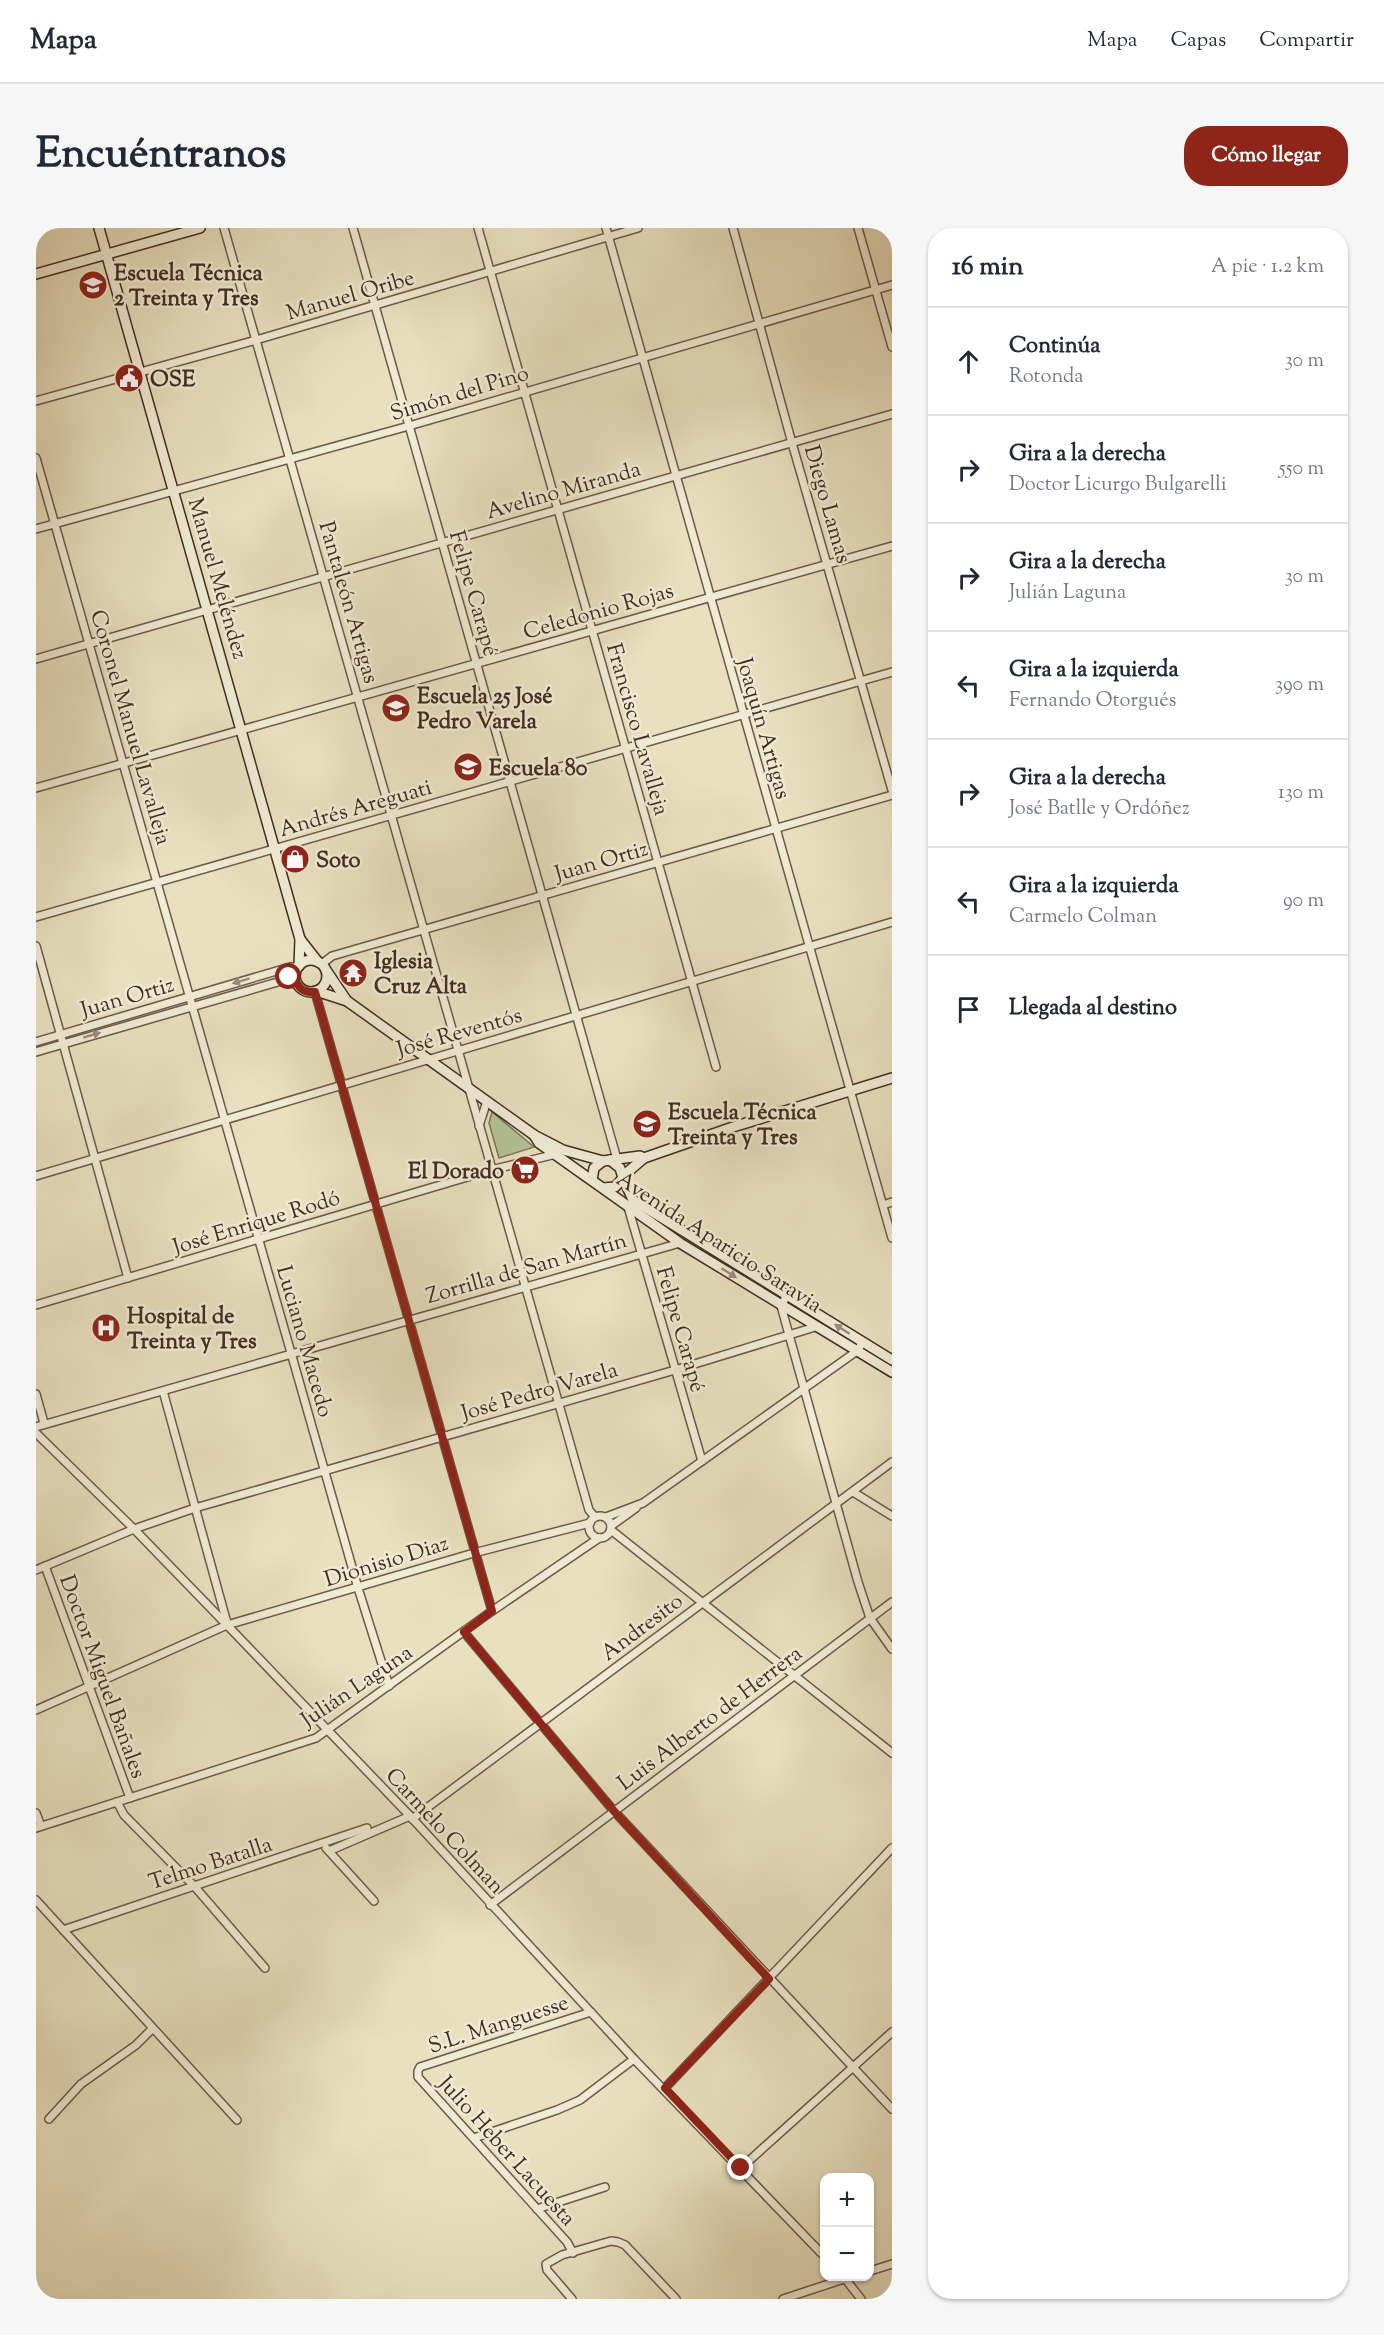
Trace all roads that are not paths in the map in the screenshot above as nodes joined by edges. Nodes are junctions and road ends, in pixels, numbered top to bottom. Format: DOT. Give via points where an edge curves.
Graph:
graph roads {
  1 [pos="99,228"];
  2 [pos="200,228"];
  3 [pos="224,228"];
  4 [pos="352,228"];
  5 [pos="478,228"];
  6 [pos="606,228"];
  7 [pos="638,228"];
  8 [pos="732,228"];
  9 [pos="858,228"];
  10 [pos="609,237"];
  11 [pos="106,253"];
  12 [pos="490,271"];
  13 [pos="36,274"];
  14 [pos="892,285"];
  15 [pos="876,289"];
  16 [pos="374,305"];
  17 [pos="758,323"];
  18 [pos="256,340"];
  19 [pos="892,347"];
  20 [pos="642,357"];
  21 [pos="140,371"];
  22 [pos="524,391"];
  23 [pos="36,401"];
  24 [pos="892,414"];
  25 [pos="409,426"];
  26 [pos="792,443"];
  27 [pos="36,458"];
  28 [pos="290,459"];
  29 [pos="675,475"];
  30 [pos="174,490"];
  31 [pos="559,508"];
  32 [pos="55,524"];
  33 [pos="36,529"];
  34 [pos="442,544"];
  35 [pos="892,546"];
  36 [pos="828,564"];
  37 [pos="324,577"];
  38 [pos="710,597"];
  39 [pos="208,610"];
  40 [pos="592,629"];
  41 [pos="89,644"];
  42 [pos="36,659"];
  43 [pos="477,664"];
  44 [pos="892,672"];
  45 [pos="862,681"];
  46 [pos="358,697"];
  47 [pos="743,715"];
  48 [pos="242,729"];
  49 [pos="626,748"];
  50 [pos="123,763"];
  51 [pos="509,781"];
  52 [pos="36,788"];
  53 [pos="892,790"];
  54 [pos="892,795"];
  55 [pos="391,814"];
  56 [pos="775,829"];
  57 [pos="275,848"];
  58 [pos="658,862"];
  59 [pos="157,882"];
  60 [pos="542,896"];
  61 [pos="36,917"];
  62 [pos="892,922"];
  63 [pos="424,931"];
  64 [pos="300,939"];
  65 [pos="36,946"];
  66 [pos="808,946"];
  67 [pos="322,965"];
  68 [pos="298,966"];
  69 [pos="295,977"];
  70 [pos="692,981"];
  71 [pos="315,992"];
  72 [pos="190,997"];
  73 [pos="347,1001"];
  74 [pos="192,1006"];
  75 [pos="575,1016"];
  76 [pos="62,1034"];
  77 [pos="36,1041"];
  78 [pos="64,1043"];
  79 [pos="458,1050"];
  80 [pos="36,1052"];
  81 [pos="429,1059"];
  82 [pos="716,1067"];
  83 [pos="892,1078"];
  84 [pos="341,1085"];
  85 [pos="468,1087"];
  86 [pos="851,1090"];
  87 [pos="487,1101"];
  88 [pos="225,1120"];
  89 [pos="478,1126"];
  90 [pos="534,1135"];
  91 [pos="556,1154"];
  92 [pos="96,1158"];
  93 [pos="644,1158"];
  94 [pos="610,1160"];
  95 [pos="491,1170"];
  96 [pos="36,1176"];
  97 [pos="623,1177"];
  98 [pos="592,1180"];
  99 [pos="603,1188"];
  100 [pos="892,1202"];
  101 [pos="375,1204"];
  102 [pos="883,1205"];
  103 [pos="628,1207"];
  104 [pos="257,1238"];
  105 [pos="892,1238"];
  106 [pos="680,1243"];
  107 [pos="641,1252"];
  108 [pos="128,1278"];
  109 [pos="526,1285"];
  110 [pos="787,1295"];
  111 [pos="36,1305"];
  112 [pos="782,1306"];
  113 [pos="408,1320"];
  114 [pos="815,1327"];
  115 [pos="789,1335"];
  116 [pos="863,1342"];
  117 [pos="857,1351"];
  118 [pos="291,1355"];
  119 [pos="892,1360"];
  120 [pos="675,1370"];
  121 [pos="892,1372"];
  122 [pos="805,1387"];
  123 [pos="163,1391"];
  124 [pos="36,1394"];
  125 [pos="560,1403"];
  126 [pos="44,1423"];
  127 [pos="36,1427"];
  128 [pos="36,1433"];
  129 [pos="442,1436"];
  130 [pos="702,1461"];
  131 [pos="892,1462"];
  132 [pos="324,1471"];
  133 [pos="853,1492"];
  134 [pos="643,1503"];
  135 [pos="836,1503"];
  136 [pos="195,1509"];
  137 [pos="892,1516"];
  138 [pos="606,1517"];
  139 [pos="592,1520"];
  140 [pos="611,1528"];
  141 [pos="134,1529"];
  142 [pos="598,1538"];
  143 [pos="474,1553"];
  144 [pos="45,1566"];
  145 [pos="36,1570"];
  146 [pos="358,1588"];
  147 [pos="892,1602"];
  148 [pos="702,1603"];
  149 [pos="492,1611"];
  150 [pos="870,1618"];
  151 [pos="227,1625"];
  152 [pos="464,1632"];
  153 [pos="892,1649"];
  154 [pos="794,1676"];
  155 [pos="89,1685"];
  156 [pos="388,1686"];
  157 [pos="36,1710"];
  158 [pos="540,1723"];
  159 [pos="328,1731"];
  160 [pos="892,1752"];
  161 [pos="130,1798"];
  162 [pos="117,1802"];
  163 [pos="613,1810"];
  164 [pos="36,1813"];
  165 [pos="411,1817"];
  166 [pos="38,1827"];
  167 [pos="367,1828"];
  168 [pos="322,1844"];
  169 [pos="892,1848"];
  170 [pos="329,1851"];
  171 [pos="195,1887"];
  172 [pos="36,1900"];
  173 [pos="374,1901"];
  174 [pos="490,1905"];
  175 [pos="63,1930"];
  176 [pos="265,1968"];
  177 [pos="769,1979"];
  178 [pos="591,2012"];
  179 [pos="152,2029"];
  180 [pos="892,2032"];
  181 [pos="634,2059"];
  182 [pos="853,2067"];
  183 [pos="418,2071"];
  184 [pos="665,2088"];
  185 [pos="892,2109"];
  186 [pos="49,2119"];
  187 [pos="237,2120"];
  188 [pos="474,2138"];
  189 [pos="741,2168"];
  190 [pos="605,2187"];
  191 [pos="537,2209"];
  192 [pos="820,2251"];
  193 [pos="573,2253"];
  194 [pos="892,2264"];
  195 [pos="874,2270"];
  196 [pos="835,2281"];
  197 [pos="850,2281"];
  198 [pos="572,2299"];
  199 [pos="676,2299"];
  200 [pos="783,2299"];
  201 [pos="861,2299"];
  1 -- 11 [label="street, Manuel Meléndez"];
  2 -- 11 [label="street"];
  3 -- 18 [label="street, Pantaleón Artigas"];
  4 -- 16 [label="street, Felipe Carapé"];
  5 -- 12 [label="street, Francisco Lavalleja"];
  6 -- 10 [label="street, Joaquín Artigas"];
  7 -- 10 [label="street, Manuel Oribe"];
  8 -- 17 [label="street, Diego Lamas"];
  9 -- 15 [label="street"];
  10 -- 12 [label="street, Manuel Oribe"];
  10 -- 20 [label="street, Joaquín Artigas"];
  11 -- 13 [label="street"];
  11 -- 21 [label="street, Manuel Meléndez"];
  12 -- 16 [label="street, Manuel Oribe"];
  12 -- 22 [label="street, Francisco Lavalleja"];
  14 -- 15 [label="street, Simón del Pino"];
  15 -- 17 [label="street, Simón del Pino"];
  15 -- 19 [label="street"];
  16 -- 18 [label="street, Manuel Oribe"];
  16 -- 25 [label="street, Felipe Carapé"];
  17 -- 20 [label="street, Simón del Pino"];
  17 -- 26 [label="street, Diego Lamas"];
  18 -- 21 [label="street, Manuel Oribe"];
  18 -- 28 [label="street, Pantaleón Artigas"];
  20 -- 22 [label="street, Simón del Pino"];
  20 -- 29 [label="street, Joaquín Artigas"];
  21 -- 23 [label="street, Manuel Oribe"];
  21 -- 30 [label="street, Manuel Meléndez"];
  22 -- 25 [label="street, Simón del Pino"];
  22 -- 31 [label="street, Francisco Lavalleja"];
  24 -- 26 [label="street, Avelino Miranda"];
  25 -- 28 [label="street, Simón del Pino"];
  25 -- 34 [label="street, Felipe Carapé"];
  26 -- 29 [label="street, Avelino Miranda"];
  26 -- 36 [label="street, Diego Lamas"];
  27 -- 32 [label="street, Coronel Manuel Lavalleja"];
  28 -- 30 [label="street, Simón del Pino"];
  28 -- 37 [label="street, Pantaleón Artigas"];
  29 -- 31 [label="street, Avelino Miranda"];
  29 -- 38 [label="street, Joaquín Artigas"];
  30 -- 32 [label="street, Simón del Pino"];
  30 -- 39 [label="street, Manuel Meléndez"];
  31 -- 34 [label="street, Avelino Miranda"];
  31 -- 40 [label="street, Francisco Lavalleja"];
  32 -- 33 [label="street, Simón del Pino"];
  32 -- 41 [label="street, Coronel Manuel Lavalleja"];
  34 -- 37 [label="street, Avelino Miranda"];
  34 -- 43 [label="street, Felipe Carapé"];
  35 -- 36 [label="street, Celedonio Rojas"];
  36 -- 38 [label="street, Celedonio Rojas"];
  36 -- 45 [label="street, Diego Lamas"];
  37 -- 39 [label="street, Avelino Miranda"];
  37 -- 46 [label="street, Pantaleón Artigas"];
  38 -- 40 [label="street, Celedonio Rojas"];
  38 -- 47 [label="street, Joaquín Artigas"];
  39 -- 41 [label="street, Avelino Miranda"];
  39 -- 48 [label="street, Manuel Meléndez"];
  40 -- 43 [label="street, Celedonio Rojas"];
  40 -- 49 [label="street, Francisco Lavalleja"];
  41 -- 42 [label="street, Avelino Miranda"];
  41 -- 50 [label="street, Coronel Manuel Lavalleja"];
  43 -- 46 [label="street, Celedonio Rojas"];
  43 -- 51 [label="street, Felipe Carapé"];
  44 -- 45 [label="street, Andrés Areguati"];
  45 -- 47 [label="street, Andrés Areguati"];
  45 -- 53 [label="street, Diego Lamas"];
  46 -- 48 [label="street, Celedonio Rojas"];
  46 -- 55 [label="street, Pantaleón Artigas"];
  47 -- 49 [label="street, Andrés Areguati"];
  47 -- 56 [label="street, Joaquín Artigas"];
  48 -- 50 [label="street, Celedonio Rojas"];
  48 -- 57 [label="street, Manuel Meléndez"];
  49 -- 51 [label="street, Andrés Areguati"];
  49 -- 58 [label="street, Francisco Lavalleja"];
  50 -- 52 [label="street, Celedonio Rojas"];
  50 -- 59 [label="street, Coronel Manuel Lavalleja"];
  51 -- 55 [label="street, Andrés Areguati"];
  51 -- 60 [label="street, Felipe Carapé"];
  54 -- 56 [label="street, Juan Ortiz"];
  55 -- 57 [label="street, Andrés Areguati"];
  55 -- 63 [label="street, Pantaleón Artigas"];
  56 -- 58 [label="street, Juan Ortiz"];
  56 -- 66 [label="street, Joaquín Artigas"];
  57 -- 59 [label="street, Andrés Areguati"];
  57 -- 64 [label="street, Manuel Meléndez"];
  58 -- 60 [label="street, Juan Ortiz"];
  58 -- 70 [label="street, Francisco Lavalleja"];
  59 -- 61 [label="street, Andrés Areguati"];
  59 -- 72 [label="street, Coronel Manuel Lavalleja"];
  60 -- 63 [label="street, Juan Ortiz"];
  60 -- 75 [label="street, Felipe Carapé"];
  62 -- 66 [label="street, José Reventós"];
  63 -- 67 [label="street, Juan Ortiz" via="332,956"];
  63 -- 79 [label="street, Pantaleón Artigas"];
  64 -- 67 [label="street, Manuel Meléndez"];
  64 -- 68 [label="street, Manuel Meléndez"];
  65 -- 76 [label="street"];
  66 -- 70 [label="street, José Reventós"];
  66 -- 86 [label="street, Joaquín Artigas"];
  67 -- 68 [label="street" via="310,960"];
  67 -- 71 [label="street" via="326,983"];
  67 -- 73 [label="street, Avenida Aparicio Saravia"];
  68 -- 69 [label="street"];
  68 -- 72 [label="street, Juan Ortiz, one-way"];
  69 -- 71 [label="street" via="300,988"];
  69 -- 74 [label="street, Juan Ortiz"];
  70 -- 75 [label="street, José Reventós"];
  70 -- 82 [label="street, Francisco Lavalleja"];
  71 -- 73 [label="street, Avenida Aparicio Saravia"];
  71 -- 84 [label="street"];
  72 -- 74 [label="street, Coronel Manuel Lavalleja"];
  72 -- 76 [label="street, Juan Ortiz"];
  73 -- 81 [label="street, Avenida Aparicio Saravia"];
  78 -- 74 [label="street, Juan Ortiz, one-way"];
  74 -- 88 [label="street, Luciano Macedo"];
  75 -- 79 [label="street, José Reventós"];
  75 -- 94 [label="street, Felipe Carapé" via="611,1140"];
  76 -- 77 [label="street, Juan Ortiz"];
  76 -- 78 [label="street"];
  78 -- 80 [label="street, Juan Ortiz"];
  78 -- 92 [label="street"];
  79 -- 81 [label="street, José Reventós"];
  79 -- 85 [label="street, Pantaleón Artigas"];
  81 -- 84 [label="street, José Reventós"];
  81 -- 85 [label="street, Avenida Aparicio Saravia"];
  83 -- 86 [label="street"];
  84 -- 88 [label="street, José Reventós"];
  84 -- 101 [label="street"];
  85 -- 87 [label="street, Avenida Aparicio Saravia"];
  85 -- 89 [label="street, Pantaleón Artigas"];
  86 -- 93 [label="street"];
  86 -- 102 [label="street, Joaquín Artigas"];
  87 -- 89 [label="street"];
  87 -- 90 [label="street, Avenida Aparicio Saravia"];
  88 -- 92 [label="street, José Reventós"];
  88 -- 104 [label="street, Luciano Macedo"];
  89 -- 95 [label="street, Pantaleón Artigas"];
  90 -- 91 [label="street, Avenida Aparicio Saravia"];
  90 -- 94 [label="street, Avenida Aparicio Saravia" via="563,1150"];
  91 -- 95 [label="street, José Enrique Rodó"];
  91 -- 98 [label="street, Avenida Aparicio Saravia"];
  92 -- 96 [label="street, José Reventós"];
  92 -- 108 [label="street"];
  93 -- 94 [label="street, Avenida Aparicio Saravia"];
  93 -- 97 [label="street"];
  94 -- 97 [label="street" via="620,1168"];
  94 -- 98 [label="street" via="594,1168"];
  95 -- 101 [label="street, José Enrique Rodó"];
  95 -- 109 [label="street, Pantaleón Artigas"];
  97 -- 99 [label="street" via="615,1187"];
  97 -- 110 [label="street, Avenida Aparicio Saravia" via="633,1200"];
  98 -- 99 [label="street, Avenida Aparicio Saravia"];
  99 -- 103 [label="street, Avenida Aparicio Saravia"];
  100 -- 102 [label="street"];
  101 -- 104 [label="street, José Enrique Rodó"];
  101 -- 113 [label="street"];
  102 -- 105 [label="street, Joaquín Artigas"];
  103 -- 106 [label="street, Avenida Aparicio Saravia"];
  103 -- 107 [label="street, Felipe Carapé"];
  104 -- 108 [label="street, José Enrique Rodó"];
  104 -- 118 [label="street, Luciano Macedo"];
  106 -- 107 [label="street, Zorrilla de San Martín"];
  106 -- 112 [label="street, Avenida Aparicio Saravia, one-way"];
  107 -- 109 [label="street, Zorrilla de San Martín"];
  107 -- 120 [label="street, Felipe Carapé"];
  108 -- 111 [label="street, José Enrique Rodó"];
  109 -- 113 [label="street, Zorrilla de San Martín"];
  109 -- 125 [label="street, Pantaleón Artigas"];
  110 -- 112 [label="street"];
  116 -- 110 [label="street, Avenida Aparicio Saravia, one-way"];
  112 -- 114 [label="street, Avenida Aparicio Saravia"];
  112 -- 115 [label="street"];
  113 -- 118 [label="street, Zorrilla de San Martín"];
  113 -- 129 [label="street"];
  114 -- 115 [label="street, José Pedro Varela"];
  114 -- 117 [label="street, Avenida Aparicio Saravia"];
  115 -- 120 [label="street, José Pedro Varela"];
  115 -- 122 [label="street"];
  116 -- 117 [label="street"];
  116 -- 119 [label="street, Avenida Aparicio Saravia"];
  117 -- 121 [label="street, Avenida Aparicio Saravia"];
  117 -- 122 [label="street"];
  118 -- 123 [label="street, Zorrilla de San Martín"];
  118 -- 132 [label="street, Luciano Macedo"];
  120 -- 125 [label="street, José Pedro Varela"];
  120 -- 130 [label="street, Felipe Carapé"];
  122 -- 130 [label="street"];
  122 -- 135 [label="street"];
  123 -- 126 [label="street, Zorrilla de San Martín"];
  123 -- 136 [label="street"];
  124 -- 126 [label="street"];
  125 -- 129 [label="street, José Pedro Varela"];
  125 -- 139 [label="street, Pantaleón Artigas"];
  126 -- 127 [label="street, Zorrilla de San Martín"];
  128 -- 141 [label="street, Carmelo Colman"];
  129 -- 132 [label="street, José Pedro Varela"];
  129 -- 143 [label="street"];
  130 -- 134 [label="street"];
  131 -- 133 [label="street, Andresito"];
  132 -- 136 [label="street, José Pedro Varela"];
  132 -- 146 [label="street, Luciano Macedo"];
  133 -- 135 [label="street, Andresito"];
  133 -- 137 [label="street"];
  134 -- 138 [label="street"];
  134 -- 140 [label="street"];
  135 -- 148 [label="street, Andresito"];
  135 -- 150 [label="street"];
  136 -- 141 [label="street, José Pedro Varela"];
  136 -- 151 [label="street"];
  138 -- 139 [label="street"];
  138 -- 140 [label="street"];
  139 -- 142 [label="street" via="592,1534"];
  139 -- 143 [label="street, Dionisio Diaz"];
  140 -- 142 [label="street" via="606,1536"];
  140 -- 148 [label="street"];
  141 -- 144 [label="street, José Pedro Varela"];
  141 -- 151 [label="street, Carmelo Colman"];
  142 -- 149 [label="street, Julián Laguna"];
  143 -- 146 [label="street, Dionisio Diaz"];
  143 -- 149 [label="street"];
  144 -- 145 [label="street, José Pedro Varela"];
  144 -- 155 [label="street, Doctor Miguel Bañales"];
  146 -- 151 [label="street, Dionisio Diaz"];
  146 -- 156 [label="street, Luciano Macedo"];
  147 -- 150 [label="street, Luis Alberto de Herrera"];
  148 -- 154 [label="street"];
  148 -- 158 [label="street, Andresito"];
  149 -- 152 [label="street, Julián Laguna"];
  150 -- 153 [label="street"];
  150 -- 154 [label="street, Luis Alberto de Herrera"];
  151 -- 155 [label="street, Dionisio Diaz"];
  151 -- 159 [label="street, Carmelo Colman"];
  152 -- 156 [label="street, Julián Laguna"];
  152 -- 158 [label="street"];
  154 -- 160 [label="street"];
  154 -- 163 [label="street, Luis Alberto de Herrera"];
  155 -- 157 [label="street, Dionisio Diaz"];
  155 -- 161 [label="street, Doctor Miguel Bañales"];
  156 -- 159 [label="street, Julián Laguna"];
  158 -- 163 [label="street"];
  158 -- 165 [label="street, Andresito"];
  159 -- 161 [label="street, Julián Laguna"];
  159 -- 165 [label="street, Carmelo Colman"];
  161 -- 162 [label="street, Julián Laguna"];
  162 -- 166 [label="street, Julián Laguna"];
  162 -- 171 [label="street, Doctor Miguel Bañales" via="124,1815"];
  163 -- 174 [label="street, Luis Alberto de Herrera"];
  163 -- 177 [label="street"];
  164 -- 166 [label="street"];
  165 -- 170 [label="street, Andresito"];
  165 -- 174 [label="street, Carmelo Colman"];
  167 -- 168 [label="street, Telmo Batalla"];
  168 -- 170 [label="street"];
  168 -- 171 [label="street, Telmo Batalla"];
  169 -- 177 [label="street"];
  170 -- 173 [label="street"];
  171 -- 175 [label="street, Telmo Batalla"];
  171 -- 176 [label="street, Doctor Miguel Bañales"];
  172 -- 175 [label="street"];
  174 -- 178 [label="street, Carmelo Colman"];
  175 -- 179 [label="street"];
  177 -- 182 [label="street"];
  177 -- 184 [label="street"];
  178 -- 181 [label="street, Carmelo Colman"];
  178 -- 183 [label="street, S.L. Manguesse" via="420,2067"];
  179 -- 186 [label="street" via="81,2084"];
  179 -- 187 [label="street"];
  180 -- 182 [label="street"];
  181 -- 184 [label="street, Carmelo Colman"];
  181 -- 188 [label="street" via="580,2100"];
  182 -- 185 [label="street"];
  182 -- 189 [label="street"];
  183 -- 188 [label="street, Julio Heber Lacuesta" via="418,2076"];
  184 -- 189 [label="street, Carmelo Colman"];
  188 -- 191 [label="street, Julio Heber Lacuesta"];
  189 -- 192 [label="street, Carmelo Colman"];
  190 -- 191 [label="street"];
  191 -- 193 [label="street, Julio Heber Lacuesta"];
  193 -- 198 [label="street" via="546,2264"];
  193 -- 199 [label="street" via="611,2241 625,2245"];
  194 -- 195 [label="street"];
  196 -- 200 [label="street"];
  197 -- 201 [label="street"];
}
